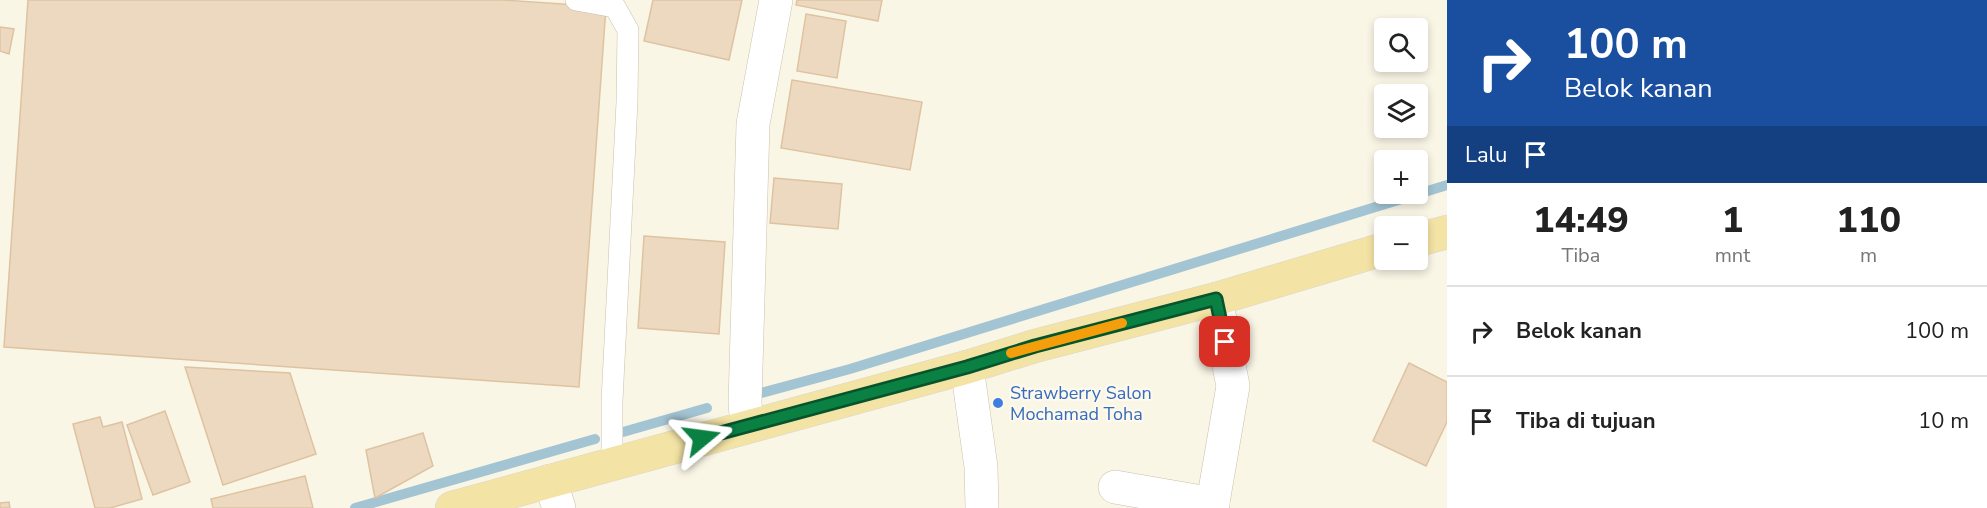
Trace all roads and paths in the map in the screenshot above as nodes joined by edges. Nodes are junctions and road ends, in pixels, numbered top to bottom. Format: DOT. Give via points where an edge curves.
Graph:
graph roads {
  1 [pos="576,0"];
  2 [pos="776,0"];
  3 [pos="1447,232"];
  4 [pos="1428,237"];
  5 [pos="1374,252"];
  6 [pos="1216,299"];
  7 [pos="967,367"];
  8 [pos="747,426"];
  9 [pos="612,464"];
  10 [pos="1115,487"];
  11 [pos="554,495"];
  12 [pos="1212,506"];
  13 [pos="452,508"];
  14 [pos="982,508"];
  1 -- 9 [label="lane" via="615,7 628,30"];
  2 -- 8 [label="street" via="753,124"];
  3 -- 4 [label="main road"];
  5 -- 6 [label="main road"];
  6 -- 7 [label="main road"];
  6 -- 12 [label="street" via="1233,386"];
  7 -- 8 [label="main road"];
  7 -- 14 [label="street" via="981,467"];
  8 -- 9 [label="main road"];
  9 -- 11 [label="main road"];
  10 -- 12 [label="street"];
  11 -- 13 [label="main road"];
}
